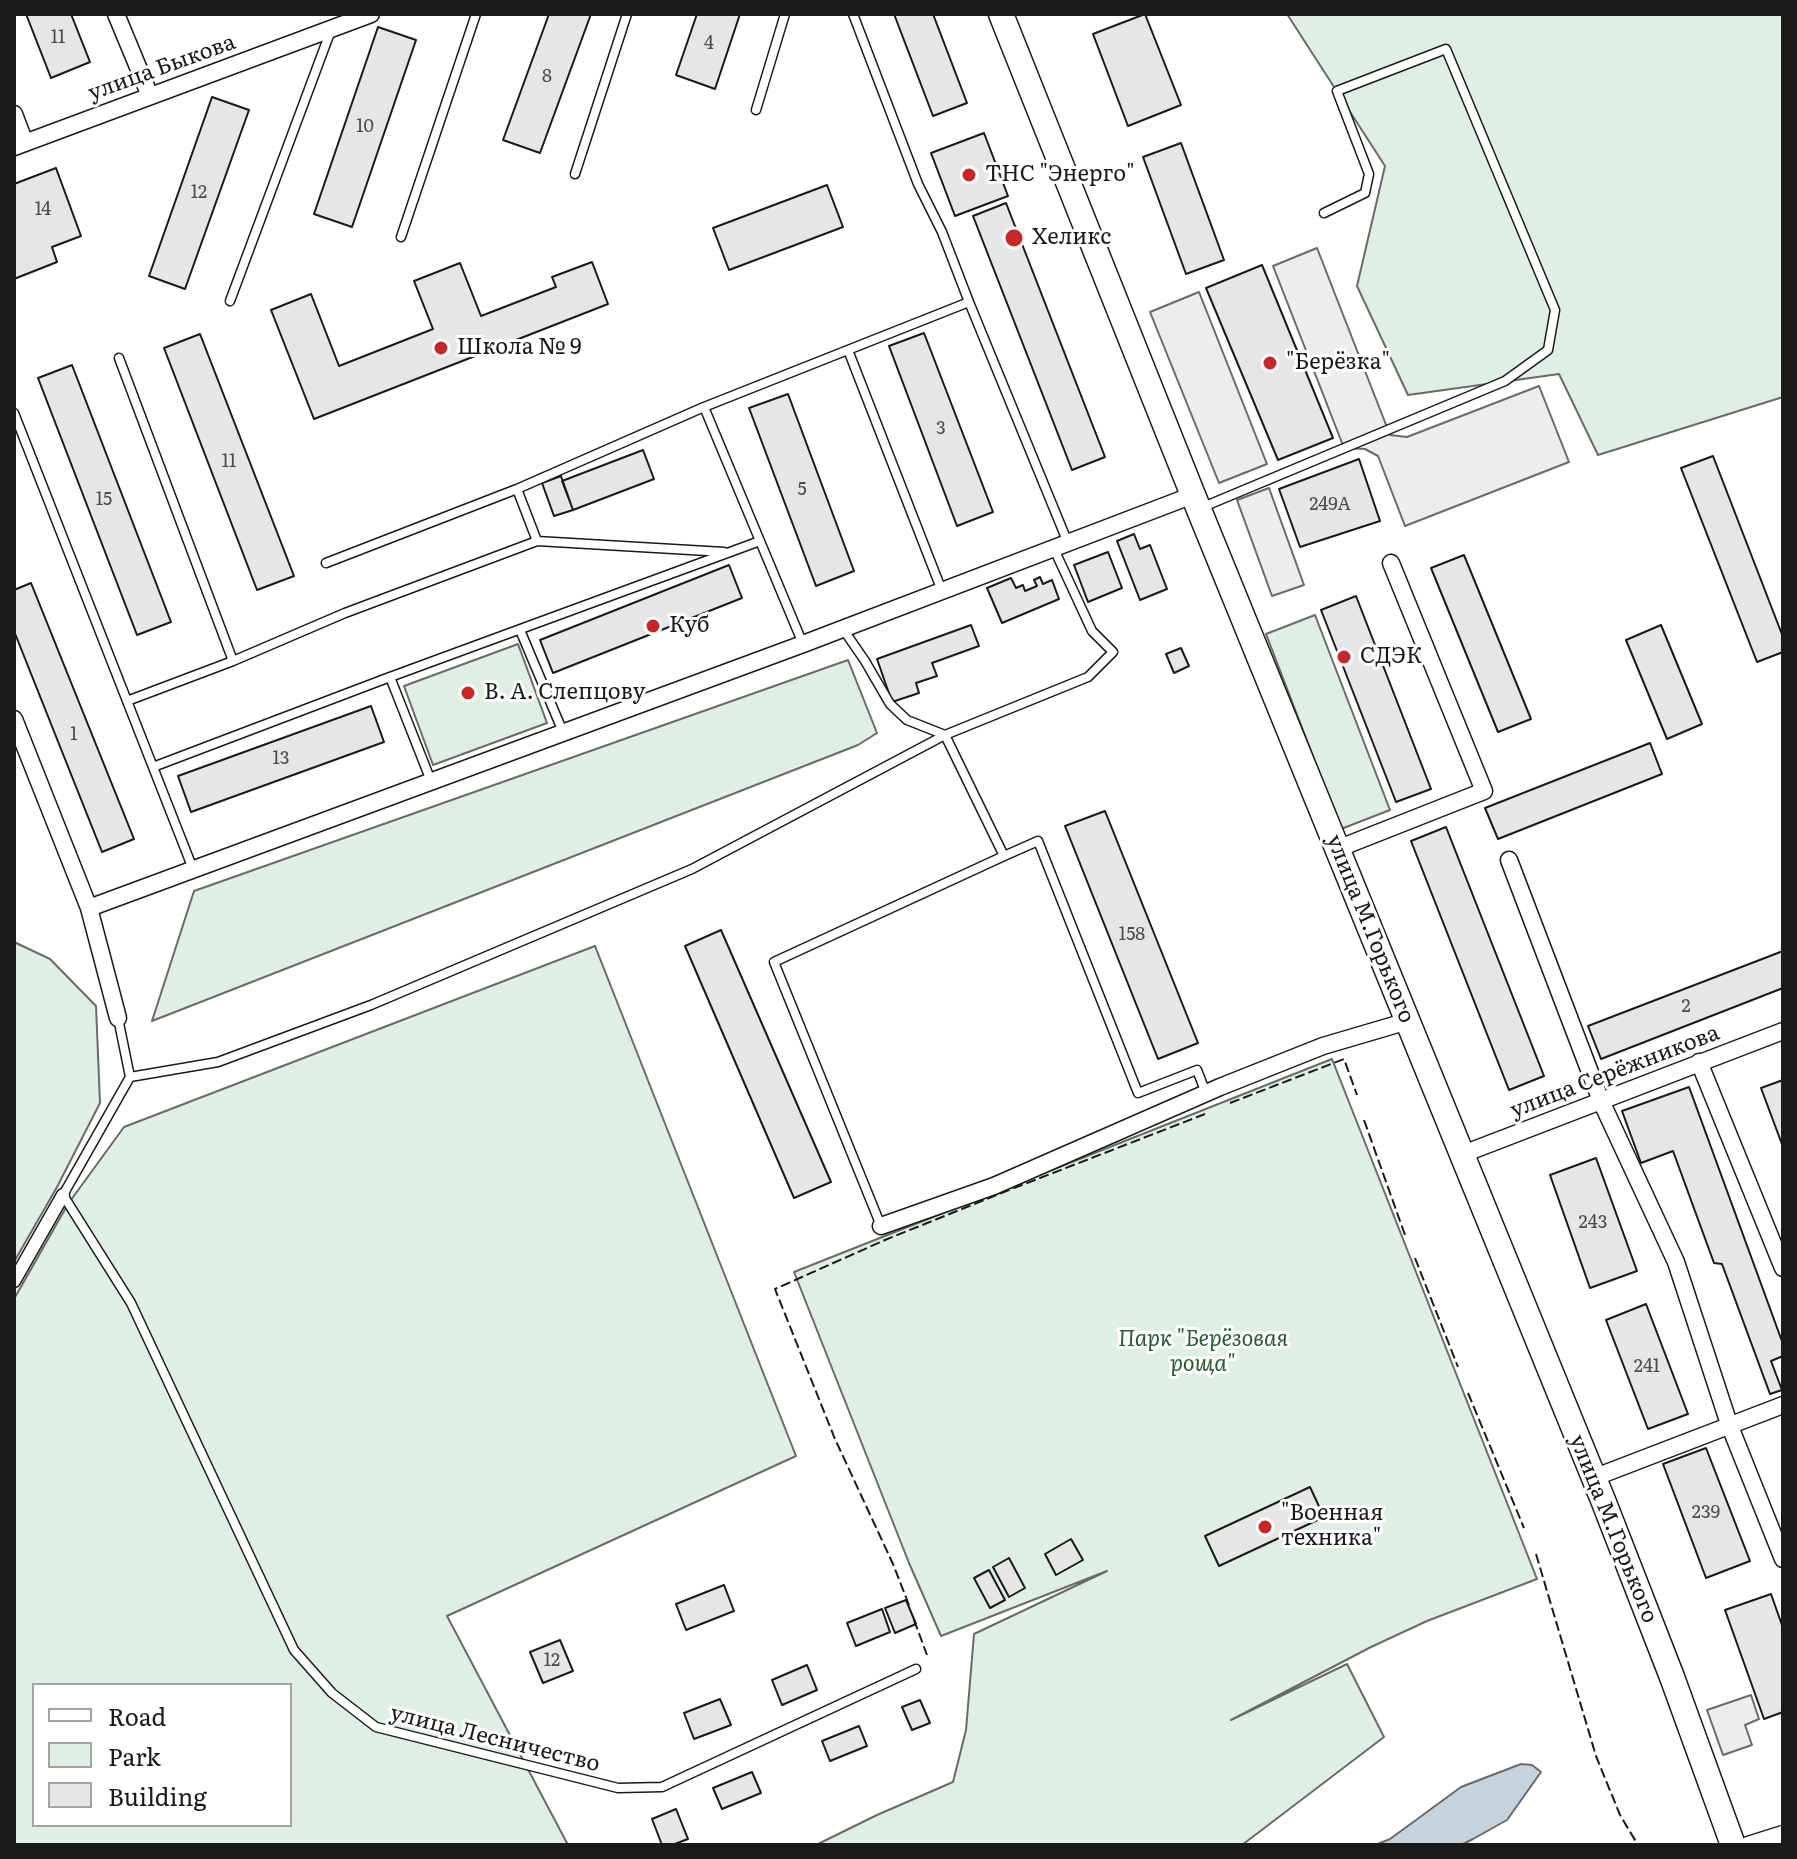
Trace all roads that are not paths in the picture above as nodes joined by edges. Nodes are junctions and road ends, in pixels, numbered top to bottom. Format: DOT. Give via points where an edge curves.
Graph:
graph roads {
  1 [pos="116,14"];
  2 [pos="371,14"];
  3 [pos="476,14"];
  4 [pos="627,14"];
  5 [pos="785,14"];
  6 [pos="853,14"];
  7 [pos="1001,14"];
  8 [pos="331,29"];
  9 [pos="150,96"];
  10 [pos="756,110"];
  11 [pos="14,114"];
  12 [pos="19,145"];
  13 [pos="575,174"];
  14 [pos="1324,213"];
  15 [pos="401,237"];
  16 [pos="230,301"];
  17 [pos="969,302"];
  18 [pos="848,350"];
  19 [pos="119,358"];
  20 [pos="704,407"];
  21 [pos="14,413"];
  22 [pos="517,489"];
  23 [pos="1196,502"];
  24 [pos="537,541"];
  25 [pos="760,541"];
  26 [pos="1061,545"];
  27 [pos="730,553"];
  28 [pos="326,563"];
  29 [pos="1391,563"];
  30 [pos="942,591"];
  31 [pos="843,629"];
  32 [pos="520,630"];
  33 [pos="803,644"];
  34 [pos="233,661"];
  35 [pos="390,677"];
  36 [pos="127,701"];
  37 [pos="14,719"];
  38 [pos="563,732"];
  39 [pos="945,735"];
  40 [pos="153,767"];
  41 [pos="431,781"];
  42 [pos="1337,849"];
  43 [pos="1004,856"];
  44 [pos="1509,860"];
  45 [pos="193,869"];
  46 [pos="89,908"];
  47 [pos="118,1018"];
  48 [pos="1408,1021"];
  49 [pos="1783,1031"];
  50 [pos="1699,1062"];
  51 [pos="130,1077"];
  52 [pos="1206,1093"];
  53 [pos="1601,1101"];
  54 [pos="1463,1154"];
  55 [pos="63,1195"];
  56 [pos="881,1226"];
  57 [pos="1783,1268"];
  58 [pos="14,1281"];
  59 [pos="1783,1405"];
  60 [pos="1729,1424"];
  61 [pos="1593,1478"];
  62 [pos="1783,1559"];
  63 [pos="916,1669"];
  64 [pos="1783,1834"];
  65 [pos="1733,1845"];
  66 [pos="1748,1845"];
  1 -- 9 [label="street"];
  2 -- 8 [label="street, улица Быкова"];
  3 -- 15 [label="lane"];
  4 -- 13 [label="lane"];
  5 -- 10 [label="lane"];
  6 -- 17 [label="lane"];
  7 -- 23 [label="main road, улица М.Горького"];
  8 -- 9 [label="street, улица Быкова"];
  8 -- 16 [label="lane"];
  9 -- 12 [label="street, улица Быкова"];
  11 -- 12 [label="street"];
  14 -- 23 [label="lane" via="1365,193 1369,174 1337,91 1446,49 1555,310 1548,350 1505,381"];
  17 -- 18 [label="lane"];
  17 -- 26 [label="lane"];
  18 -- 20 [label="lane"];
  18 -- 30 [label="lane"];
  19 -- 34 [label="lane"];
  20 -- 22 [label="lane"];
  20 -- 25 [label="lane"];
  21 -- 36 [label="lane"];
  22 -- 24 [label="lane"];
  22 -- 28 [label="lane"];
  23 -- 26 [label="street"];
  23 -- 42 [label="main road, улица М.Горького"];
  24 -- 27 [label="lane"];
  24 -- 34 [label="lane"];
  25 -- 27 [label="lane"];
  25 -- 33 [label="lane"];
  26 -- 30 [label="street"];
  26 -- 39 [label="lane" via="1092,631 1113,652 1088,677"];
  27 -- 32 [label="lane"];
  29 -- 42 [label="street" via="1484,791"];
  30 -- 31 [label="street"];
  31 -- 33 [label="street"];
  31 -- 39 [label="lane" via="890,704 907,720"];
  32 -- 35 [label="lane"];
  32 -- 38 [label="lane"];
  33 -- 38 [label="street"];
  34 -- 36 [label="lane"];
  35 -- 40 [label="lane"];
  35 -- 41 [label="lane"];
  36 -- 40 [label="lane"];
  37 -- 46 [label="street"];
  38 -- 41 [label="street"];
  39 -- 43 [label="lane"];
  39 -- 51 [label="lane" via="692,869 371,1005 218,1062"];
  40 -- 45 [label="lane"];
  41 -- 45 [label="street"];
  42 -- 48 [label="main road, улица М.Горького"];
  43 -- 52 [label="lane" via="1038,841 1138,1093 1197,1070"];
  43 -- 56 [label="lane" via="774,962"];
  44 -- 53 [label="street"];
  45 -- 46 [label="street"];
  46 -- 47 [label="street"];
  47 -- 51 [label="lane"];
  48 -- 52 [label="street" via="1323,1046"];
  48 -- 54 [label="main road, улица М.Горького"];
  49 -- 50 [label="street, улица Серёжникова"];
  50 -- 53 [label="street, улица Серёжникова"];
  50 -- 57 [label="street"];
  51 -- 55 [label="lane"];
  52 -- 56 [label="street" via="994,1186"];
  53 -- 54 [label="street, улица Серёжникова"];
  53 -- 60 [label="street" via="1676,1262"];
  54 -- 61 [label="main road, улица М.Горького"];
  55 -- 58 [label="street"];
  55 -- 63 [label="lane, улица Лесничество" via="131,1303 294,1650 332,1693 376,1727 618,1788 662,1787"];
  59 -- 60 [label="street"];
  60 -- 61 [label="street"];
  60 -- 62 [label="street"];
  61 -- 65 [label="main road, улица М.Горького"];
  64 -- 66 [label="street"];
}
